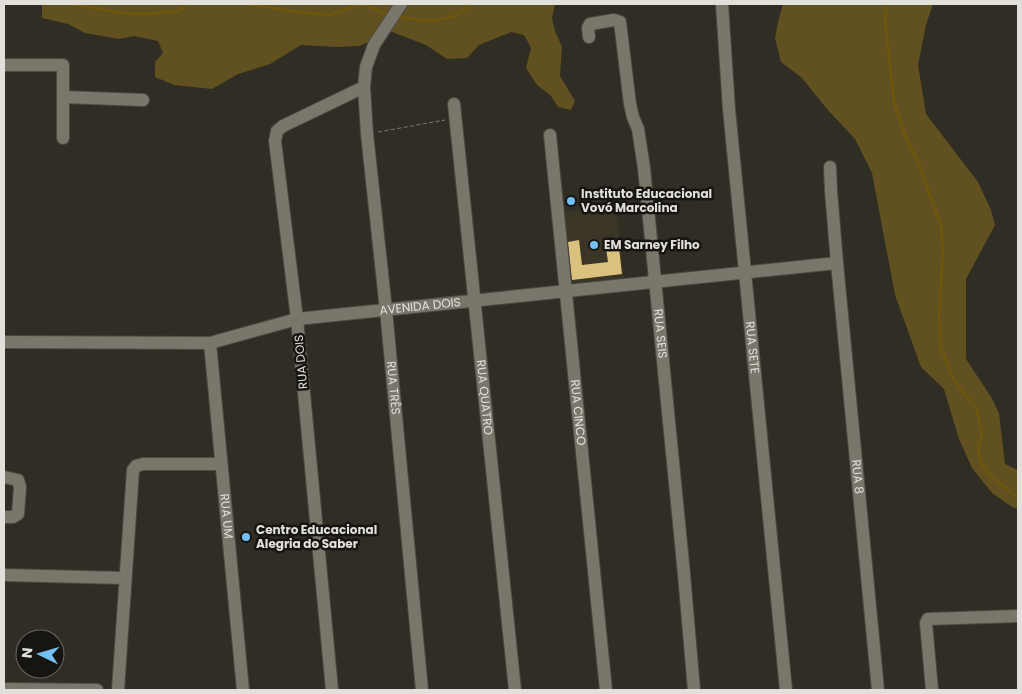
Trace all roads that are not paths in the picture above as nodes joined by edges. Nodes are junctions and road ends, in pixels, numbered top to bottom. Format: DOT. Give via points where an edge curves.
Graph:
graph roads {
  1 [pos="722,4"];
  2 [pos="395,12"];
  3 [pos="589,37"];
  4 [pos="4,65"];
  5 [pos="364,87"];
  6 [pos="63,97"];
  7 [pos="143,100"];
  8 [pos="454,104"];
  9 [pos="550,135"];
  10 [pos="64,138"];
  11 [pos="830,167"];
  12 [pos="837,263"];
  13 [pos="745,273"];
  14 [pos="655,282"];
  15 [pos="566,291"];
  16 [pos="474,301"];
  17 [pos="386,310"];
  18 [pos="298,319"];
  19 [pos="4,342"];
  20 [pos="210,343"];
  21 [pos="221,464"];
  22 [pos="4,477"];
  23 [pos="4,516"];
  24 [pos="4,575"];
  25 [pos="125,578"];
  26 [pos="1018,616"];
  27 [pos="4,689"];
  28 [pos="97,690"];
  29 [pos="118,690"];
  30 [pos="243,690"];
  31 [pos="332,690"];
  32 [pos="422,690"];
  33 [pos="515,690"];
  34 [pos="606,690"];
  35 [pos="694,690"];
  36 [pos="786,690"];
  37 [pos="878,690"];
  38 [pos="932,690"];
  1 -- 13 [label="street, RUA SETE"];
  2 -- 5 [label="street, RUA TRÊS" via="374,45 366,67"];
  3 -- 14 [label="street, RUA SEIS" via="590,24 620,22 630,104 640,137"];
  4 -- 6 [label="street" via="64,66"];
  5 -- 17 [label="street, RUA TRÊS"];
  5 -- 18 [label="street, RUA DOIS" via="277,131 276,153"];
  6 -- 7 [label="street"];
  6 -- 10 [label="street"];
  8 -- 16 [label="street, RUA QUATRO"];
  9 -- 15 [label="street, RUA CINCO"];
  11 -- 12 [label="street, RUA 8"];
  12 -- 13 [label="street, AVENIDA DOIS"];
  12 -- 37 [label="street, RUA 8"];
  13 -- 14 [label="street, AVENIDA DOIS"];
  13 -- 36 [label="street, RUA SETE"];
  14 -- 15 [label="street, AVENIDA DOIS"];
  14 -- 35 [label="street, RUA SEIS"];
  15 -- 16 [label="street, AVENIDA DOIS"];
  15 -- 34 [label="street, RUA CINCO"];
  16 -- 17 [label="street, AVENIDA DOIS"];
  16 -- 33 [label="street, RUA QUATRO"];
  17 -- 18 [label="street, AVENIDA DOIS"];
  17 -- 32 [label="street, RUA TRÊS"];
  18 -- 20 [label="street, AVENIDA DOIS"];
  18 -- 31 [label="street, RUA DOIS"];
  19 -- 20 [label="street, AVENIDA DOIS"];
  20 -- 21 [label="street, RUA UM"];
  21 -- 25 [label="street" via="136,466 131,487"];
  21 -- 30 [label="street, RUA UM"];
  22 -- 23 [label="street" via="18,480 20,487 18,514"];
  24 -- 25 [label="street"];
  25 -- 29 [label="street"];
  26 -- 38 [label="street" via="928,619"];
  27 -- 28 [label="street"];
}
